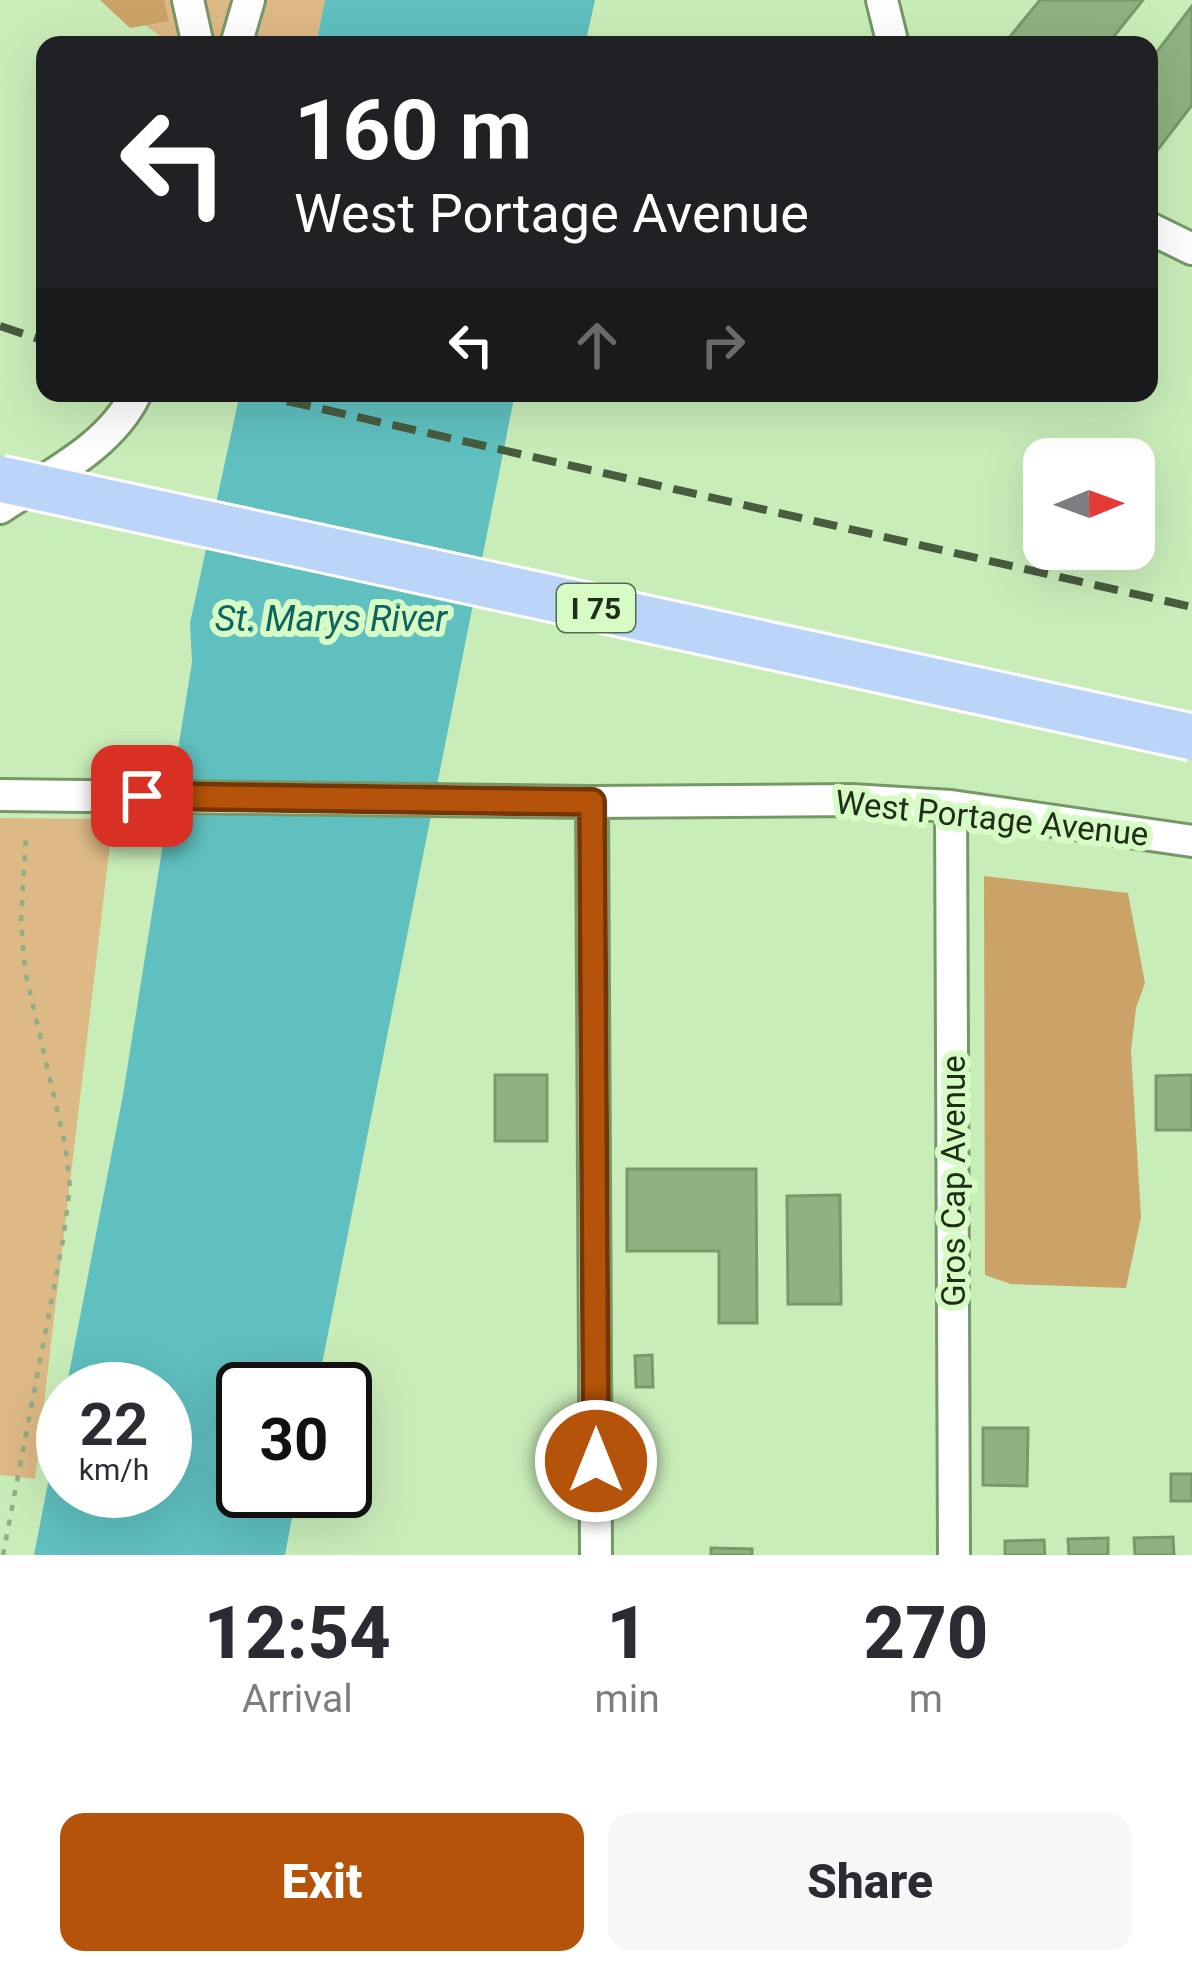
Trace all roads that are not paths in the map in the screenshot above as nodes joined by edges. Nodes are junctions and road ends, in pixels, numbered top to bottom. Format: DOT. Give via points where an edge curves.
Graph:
graph roads {
  1 [pos="188,0"];
  2 [pos="249,0"];
  3 [pos="882,0"];
  4 [pos="196,36"];
  5 [pos="239,36"];
  6 [pos="891,36"];
  7 [pos="1158,232"];
  8 [pos="1192,249"];
  9 [pos="132,402"];
  10 [pos="0,479"];
  11 [pos="0,508"];
  12 [pos="1192,736"];
  13 [pos="0,795"];
  14 [pos="592,802"];
  15 [pos="951,806"];
  16 [pos="1192,841"];
  17 [pos="596,1555"];
  18 [pos="954,1555"];
  1 -- 4 [label="street"];
  2 -- 5 [label="street"];
  3 -- 6 [label="street"];
  7 -- 8 [label="street"];
  9 -- 11 [label="street" via="98,444"];
  10 -- 12 [label="highway, I 75, bridge"];
  13 -- 14 [label="street, West Portage Avenue"];
  14 -- 15 [label="street, West Portage Avenue"];
  14 -- 17 [label="street"];
  15 -- 16 [label="street, West Portage Avenue"];
  15 -- 18 [label="street, Gros Cap Avenue"];
}
